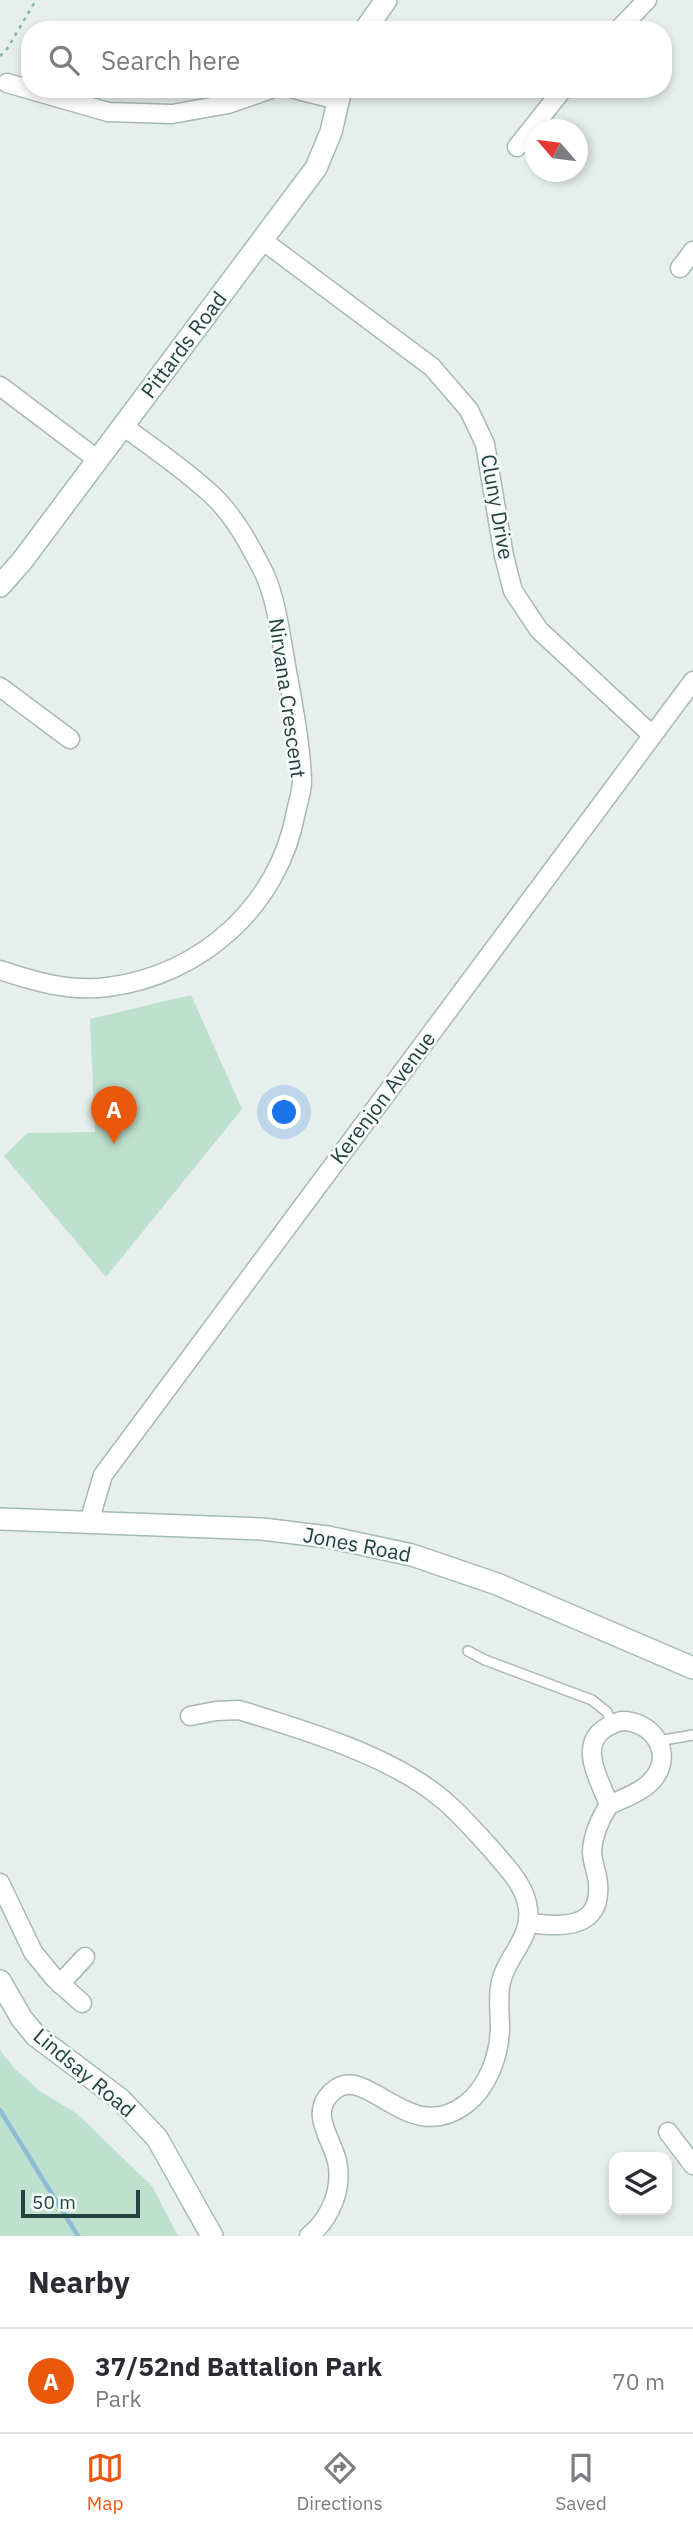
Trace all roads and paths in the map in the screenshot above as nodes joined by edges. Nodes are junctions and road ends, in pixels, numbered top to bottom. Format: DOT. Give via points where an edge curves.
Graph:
graph roads {
  1 [pos="36,0"];
  2 [pos="386,0"];
  3 [pos="648,0"];
  4 [pos="24,21"];
  5 [pos="371,21"];
  6 [pos="627,21"];
  7 [pos="21,25"];
  8 [pos="0,56"];
  9 [pos="7,83"];
  10 [pos="21,87"];
  11 [pos="59,98"];
  12 [pos="246,98"];
  13 [pos="339,98"];
  14 [pos="557,98"];
  15 [pos="517,147"];
  16 [pos="262,240"];
  17 [pos="693,251"];
  18 [pos="680,268"];
  19 [pos="0,386"];
  20 [pos="124,426"];
  21 [pos="98,460"];
  22 [pos="0,586"];
  23 [pos="693,681"];
  24 [pos="0,687"];
  25 [pos="652,735"];
  26 [pos="70,739"];
  27 [pos="0,970"];
  28 [pos="0,1519"];
  29 [pos="89,1522"];
  30 [pos="468,1651"];
  31 [pos="693,1668"];
  32 [pos="190,1716"];
  33 [pos="612,1724"];
  34 [pos="693,1735"];
  35 [pos="658,1741"];
  36 [pos="609,1805"];
  37 [pos="0,1883"];
  38 [pos="528,1923"];
  39 [pos="85,1957"];
  40 [pos="0,1981"];
  41 [pos="60,1984"];
  42 [pos="82,2003"];
  43 [pos="668,2132"];
  44 [pos="693,2165"];
  45 [pos="212,2236"];
  46 [pos="310,2236"];
  1 -- 4 [label="path"];
  2 -- 5 [label="street"];
  3 -- 6 [label="street"];
  7 -- 8 [label="path"];
  9 -- 10 [label="street"];
  11 -- 12 [label="street" via="108,112 172,114"];
  13 -- 16 [label="street, Pittards Road" via="316,168"];
  14 -- 15 [label="street"];
  16 -- 20 [label="street, Pittards Road"];
  16 -- 25 [label="street, Cluny Drive" via="432,368 469,410 485,444 513,591 538,630"];
  17 -- 18 [label="street"];
  19 -- 21 [label="street"];
  20 -- 21 [label="street, Pittards Road"];
  20 -- 27 [label="street, Nirvana Crescent" via="212,496 241,532 265,576 293,703 302,782 292,833 273,878 249,914 211,948 162,974 108,988 71,988 38,984"];
  21 -- 22 [label="street, Pittards Road"];
  23 -- 25 [label="street, Kerenjon Avenue"];
  24 -- 26 [label="street"];
  25 -- 29 [label="street, Kerenjon Avenue" via="103,1475"];
  28 -- 29 [label="street, Jones Road"];
  29 -- 31 [label="street, Jones Road" via="262,1529 412,1555 497,1584"];
  30 -- 33 [label="lane" via="592,1700 607,1712"];
  32 -- 38 [label="street" via="239,1710 351,1749 414,1778 465,1820 516,1877 525,1895"];
  33 -- 35 [label="street" via="630,1721 642,1725"];
  33 -- 36 [label="street" via="598,1735 591,1754"];
  34 -- 35 [label="lane"];
  35 -- 36 [label="street" via="660,1769 654,1778"];
  36 -- 38 [label="street" via="594,1838 598,1891 590,1915 567,1925"];
  37 -- 41 [label="street" via="33,1952"];
  38 -- 46 [label="street" via="500,1985 498,2047 491,2070 467,2103 430,2118 396,2108 357,2084 334,2090 325,2099 321,2120 337,2160 339,2180 328,2213"];
  39 -- 41 [label="street"];
  40 -- 45 [label="street, Lindsay Road" via="36,2036 120,2099 157,2138"];
  41 -- 42 [label="street"];
  43 -- 44 [label="street"];
}
